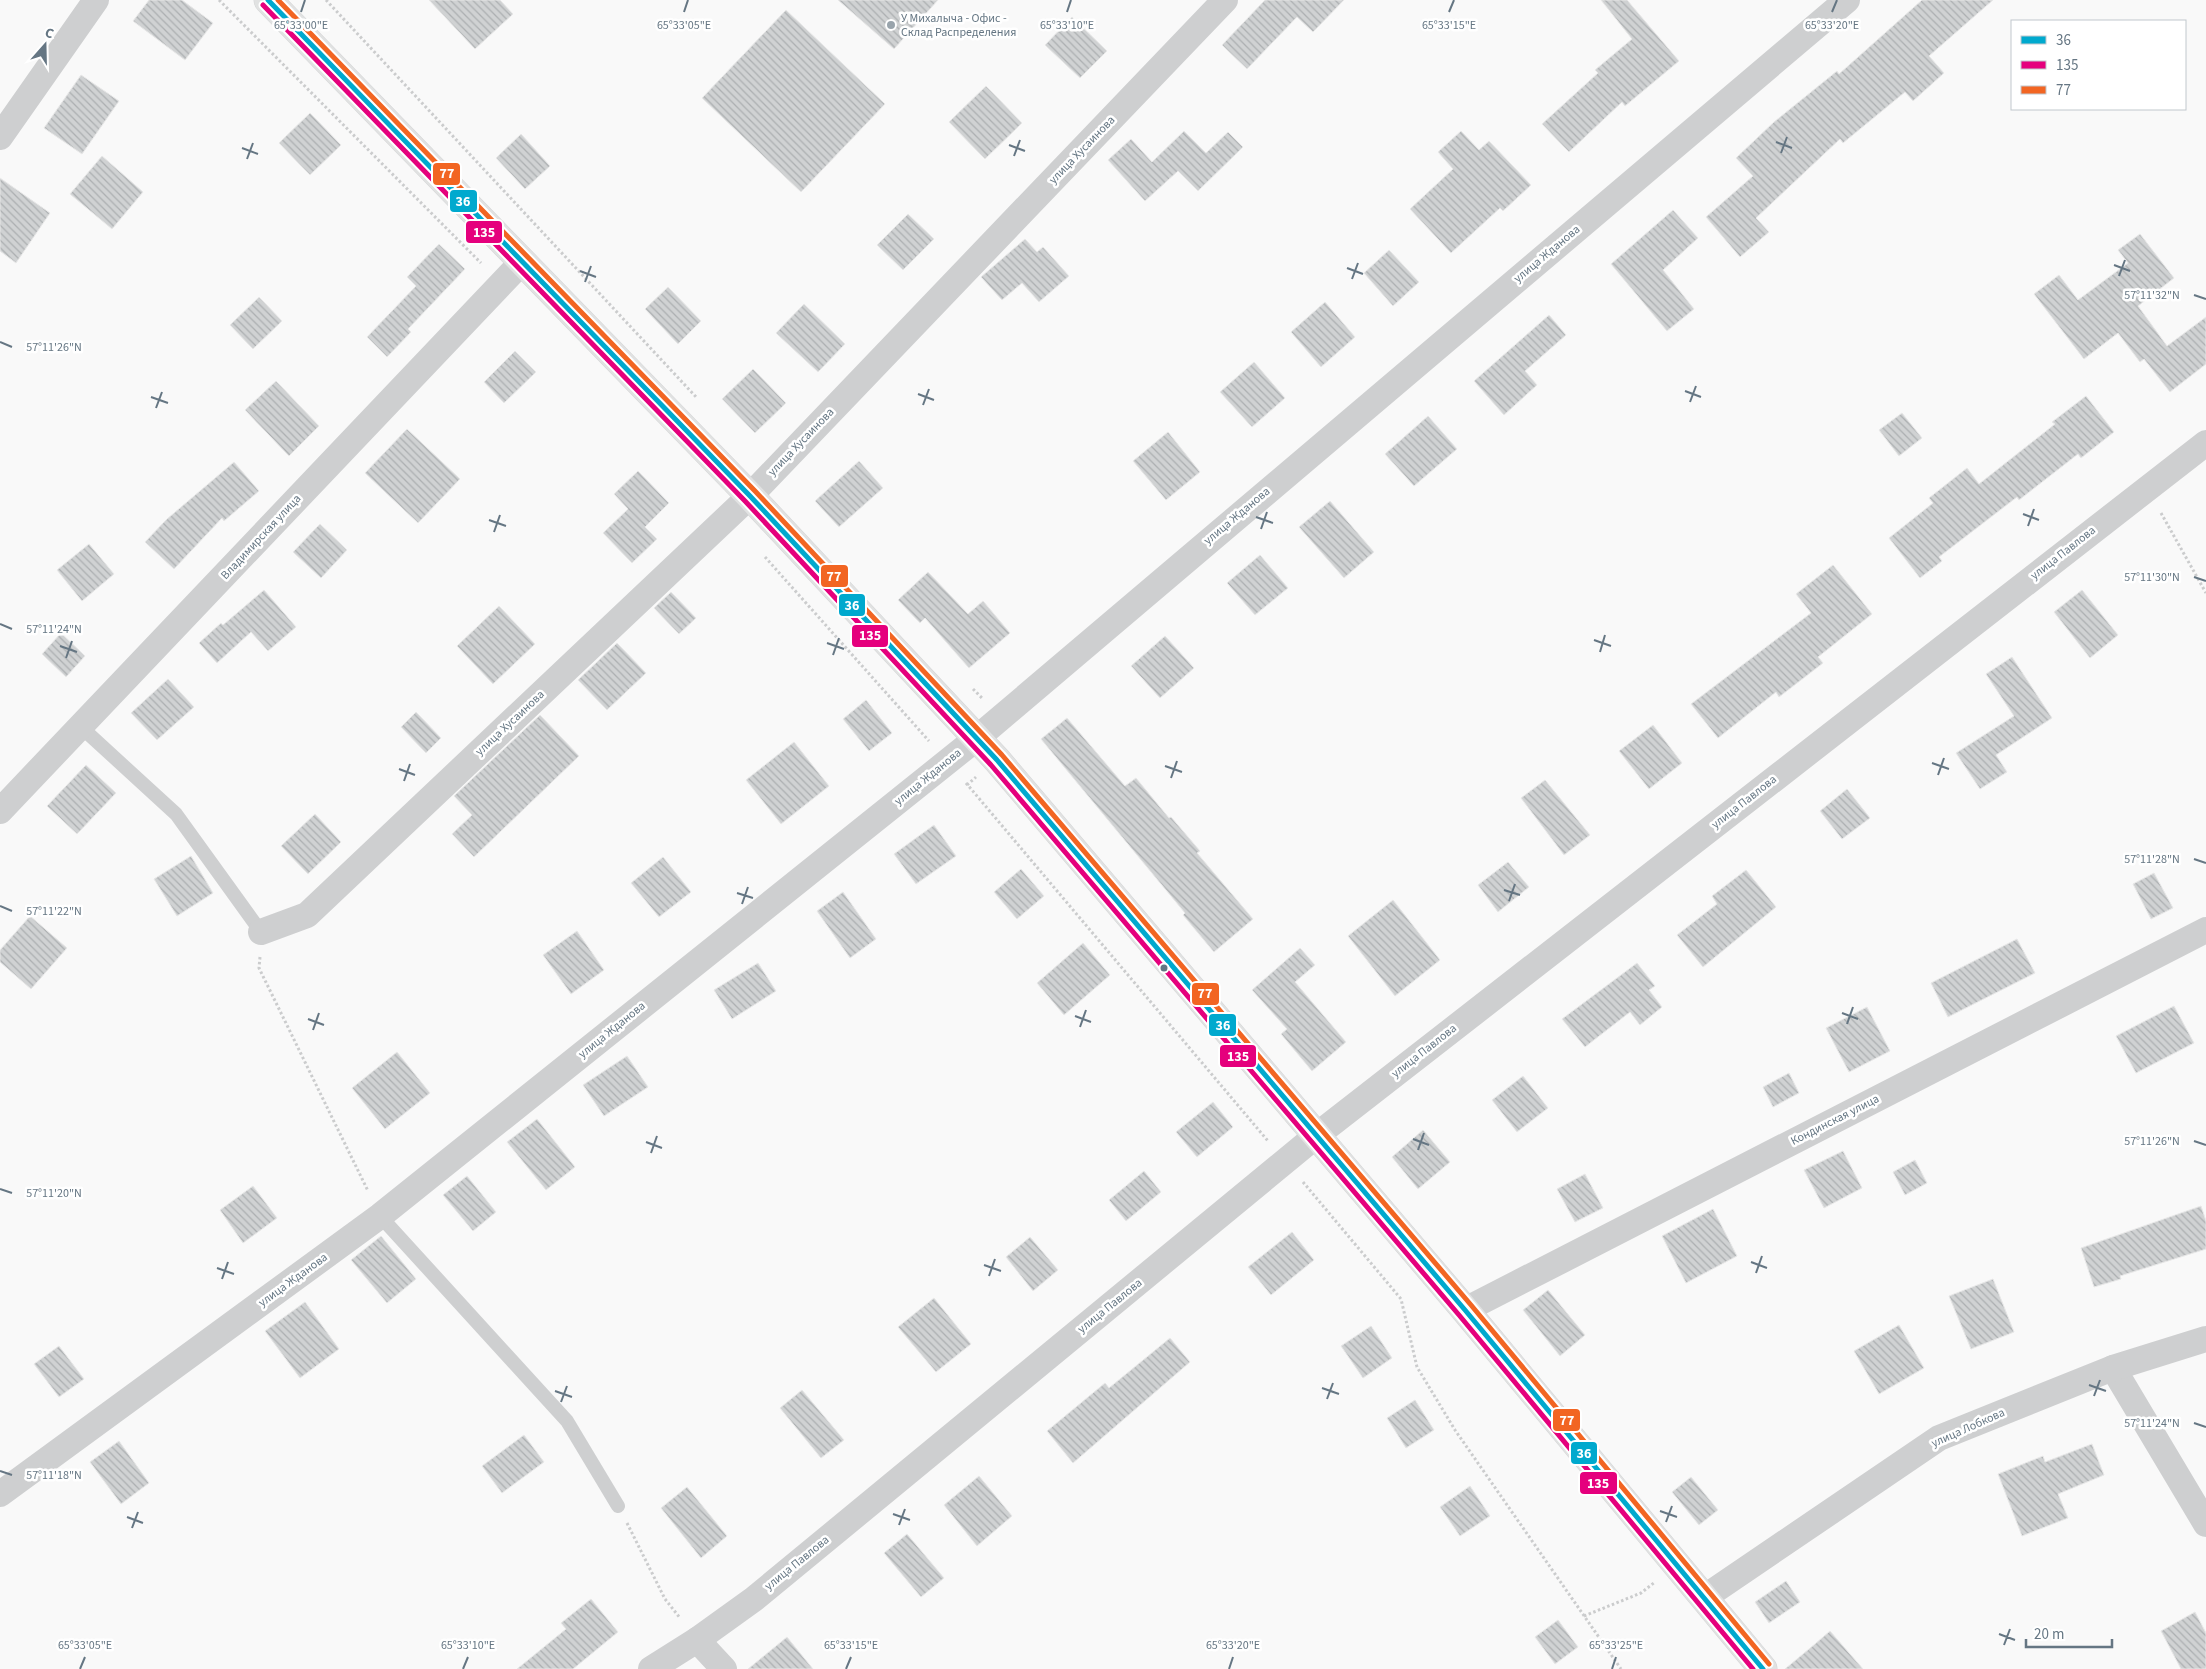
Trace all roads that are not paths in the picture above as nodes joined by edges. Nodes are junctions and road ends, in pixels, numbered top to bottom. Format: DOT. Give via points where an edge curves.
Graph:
graph roads {
  1 [pos="96,0"];
  2 [pos="268,0"];
  3 [pos="1226,0"];
  4 [pos="1847,0"];
  5 [pos="0,138"];
  6 [pos="522,262"];
  7 [pos="2206,443"];
  8 [pos="750,496"];
  9 [pos="81,727"];
  10 [pos="977,738"];
  11 [pos="0,812"];
  12 [pos="2206,930"];
  13 [pos="261,932"];
  14 [pos="1317,1135"];
  15 [pos="380,1216"];
  16 [pos="1465,1310"];
  17 [pos="2206,1339"];
  18 [pos="2113,1368"];
  19 [pos="0,1494"];
  20 [pos="618,1506"];
  21 [pos="2206,1524"];
  22 [pos="1705,1597"];
  23 [pos="697,1640"];
  24 [pos="651,1669"];
  25 [pos="724,1669"];
  26 [pos="1763,1669"];
  1 -- 5 [label="street"];
  2 -- 6 [label="main road"];
  3 -- 8 [label="street, улица Хусаинова"];
  4 -- 10 [label="street, улица Жданова"];
  6 -- 8 [label="main road"];
  6 -- 9 [label="street, Владимирская улица"];
  7 -- 14 [label="street, улица Павлова"];
  8 -- 10 [label="main road"];
  8 -- 13 [label="street, улица Хусаинова" via="307,915"];
  9 -- 11 [label="street, Владимирская улица"];
  9 -- 13 [label="lane" via="176,814"];
  10 -- 14 [label="main road"];
  10 -- 15 [label="street, улица Жданова"];
  12 -- 16 [label="street, Кондинская улица"];
  14 -- 16 [label="main road"];
  14 -- 23 [label="street, улица Павлова" via="762,1592"];
  15 -- 19 [label="street, улица Жданова"];
  15 -- 20 [label="lane" via="567,1421"];
  16 -- 22 [label="main road"];
  17 -- 18 [label="street, улица Лобкова"];
  18 -- 21 [label="street"];
  18 -- 22 [label="street, улица Лобкова" via="1939,1438"];
  22 -- 26 [label="main road"];
  23 -- 24 [label="street, улица Павлова"];
  23 -- 25 [label="street"];
}
